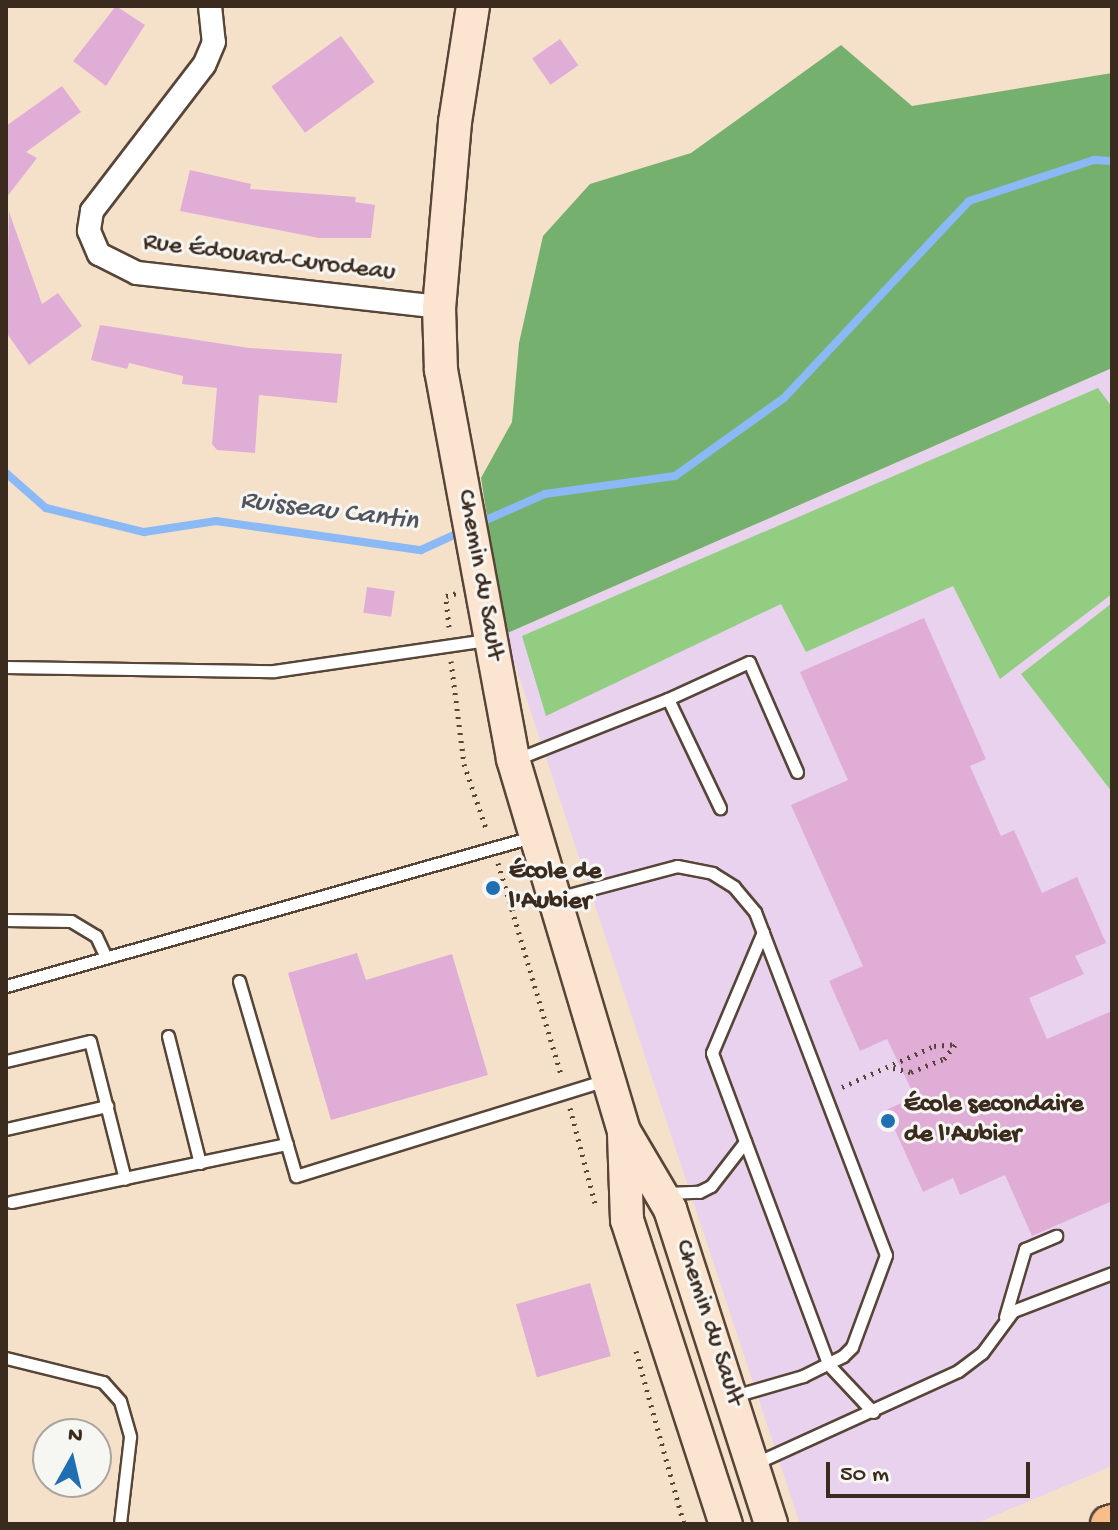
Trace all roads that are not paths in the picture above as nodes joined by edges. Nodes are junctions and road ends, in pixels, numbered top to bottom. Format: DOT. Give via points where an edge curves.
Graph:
graph roads {
  1 [pos="210,6"];
  2 [pos="473,6"];
  3 [pos="439,307"];
  4 [pos="491,639"];
  5 [pos="6,667"];
  6 [pos="668,699"];
  7 [pos="513,759"];
  8 [pos="797,772"];
  9 [pos="720,808"];
  10 [pos="536,836"];
  11 [pos="555,899"];
  12 [pos="6,920"];
  13 [pos="763,932"];
  14 [pos="106,957"];
  15 [pos="239,981"];
  16 [pos="6,986"];
  17 [pos="168,1036"];
  18 [pos="6,1061"];
  19 [pos="609,1079"];
  20 [pos="107,1106"];
  21 [pos="6,1129"];
  22 [pos="624,1131"];
  23 [pos="745,1142"];
  24 [pos="287,1144"];
  25 [pos="200,1163"];
  26 [pos="125,1179"];
  27 [pos="626,1192"];
  28 [pos="662,1193"];
  29 [pos="11,1202"];
  30 [pos="1056,1236"];
  31 [pos="1112,1273"];
  32 [pos="1005,1317"];
  33 [pos="6,1358"];
  34 [pos="828,1364"];
  35 [pos="733,1397"];
  36 [pos="873,1412"];
  37 [pos="753,1463"];
  38 [pos="120,1524"];
  39 [pos="726,1524"];
  40 [pos="771,1524"];
  1 -- 3 [label="street, Rue Édouard-Curodeau" via="214,42 204,65 92,211 89,231 99,254 137,273"];
  2 -- 3 [label="street, Chemin du Sault" via="455,122"];
  3 -- 4 [label="street, Chemin du Sault" via="441,370"];
  4 -- 5 [label="lane" via="274,671"];
  4 -- 7 [label="street, Chemin du Sault"];
  6 -- 7 [label="lane"];
  6 -- 8 [label="lane" via="749,662"];
  6 -- 9 [label="lane"];
  7 -- 10 [label="street, Chemin du Sault"];
  10 -- 11 [label="street, Chemin du Sault"];
  10 -- 14 [label="lane"];
  11 -- 13 [label="lane" via="677,866 692,867 734,887 755,912"];
  11 -- 19 [label="street, Chemin du Sault"];
  12 -- 14 [label="lane" via="71,921 96,936"];
  13 -- 23 [label="lane" via="712,1053"];
  13 -- 34 [label="lane" via="886,1255 852,1347"];
  14 -- 16 [label="lane"];
  15 -- 24 [label="lane"];
  17 -- 25 [label="lane"];
  18 -- 20 [label="lane" via="90,1041"];
  19 -- 22 [label="street, Chemin du Sault"];
  19 -- 24 [label="lane" via="296,1176"];
  20 -- 21 [label="lane"];
  20 -- 26 [label="lane"];
  22 -- 27 [label="street, Chemin du Sault"];
  22 -- 28 [label="street, Chemin du Sault"];
  23 -- 28 [label="lane" via="711,1186 699,1192"];
  23 -- 34 [label="lane"];
  24 -- 25 [label="lane"];
  25 -- 26 [label="lane"];
  26 -- 29 [label="lane"];
  27 -- 28 [label="lane"];
  27 -- 39 [label="street, Chemin du Sault" via="627,1220"];
  28 -- 35 [label="street, Chemin du Sault"];
  30 -- 32 [label="lane" via="1025,1249"];
  31 -- 32 [label="lane"];
  32 -- 36 [label="lane" via="972,1362"];
  33 -- 38 [label="lane" via="103,1382 120,1401 130,1437"];
  34 -- 35 [label="lane"];
  34 -- 36 [label="lane"];
  35 -- 37 [label="street, Chemin du Sault"];
  36 -- 37 [label="lane"];
  37 -- 40 [label="street, Chemin du Sault"];
}
